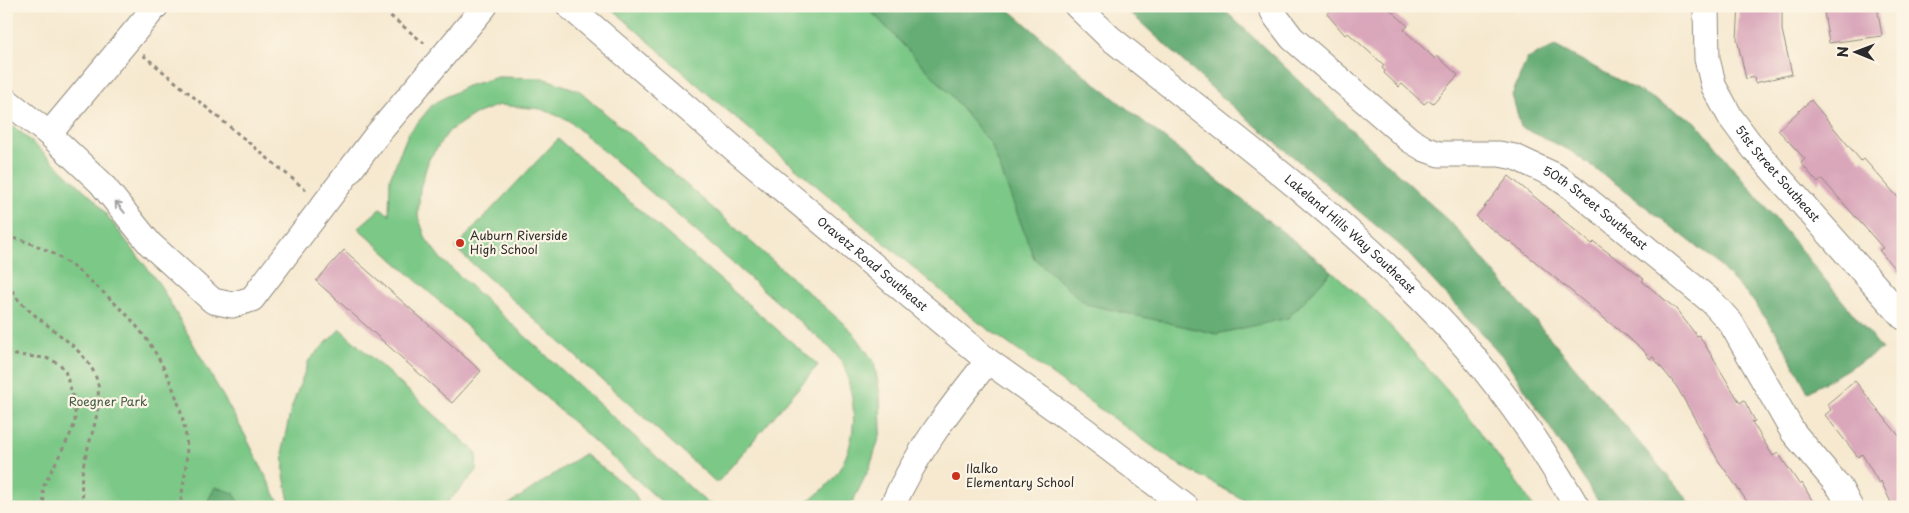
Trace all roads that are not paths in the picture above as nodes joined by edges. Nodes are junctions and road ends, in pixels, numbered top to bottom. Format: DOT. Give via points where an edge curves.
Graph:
graph roads {
  1 [pos="156,6"];
  2 [pos="485,6"];
  3 [pos="568,6"];
  4 [pos="1077,6"];
  5 [pos="1270,6"];
  6 [pos="1706,6"];
  7 [pos="6,100"];
  8 [pos="49,134"];
  9 [pos="1903,317"];
  10 [pos="988,361"];
  11 [pos="892,507"];
  12 [pos="1186,507"];
  13 [pos="1577,507"];
  14 [pos="1850,507"];
  1 -- 8 [label="street"];
  2 -- 8 [label="street, one-way" via="376,136 252,299 232,305 213,301 150,244 101,183"];
  3 -- 10 [label="street, Oravetz Road Southeast"];
  4 -- 13 [label="street, Lakeland Hills Way Southeast" via="1109,37 1336,218 1422,300 1484,369 1535,438"];
  5 -- 14 [label="street, 50th Street Southeast" via="1292,38 1410,140 1439,154 1515,157 1554,175 1712,302 1731,323 1793,432 1840,488"];
  6 -- 9 [label="street, 51st Street Southeast" via="1707,59 1714,87 1731,118 1754,149"];
  7 -- 8 [label="street"];
  10 -- 11 [label="street" via="929,437"];
  10 -- 12 [label="street, Oravetz Road Southeast"];
}
